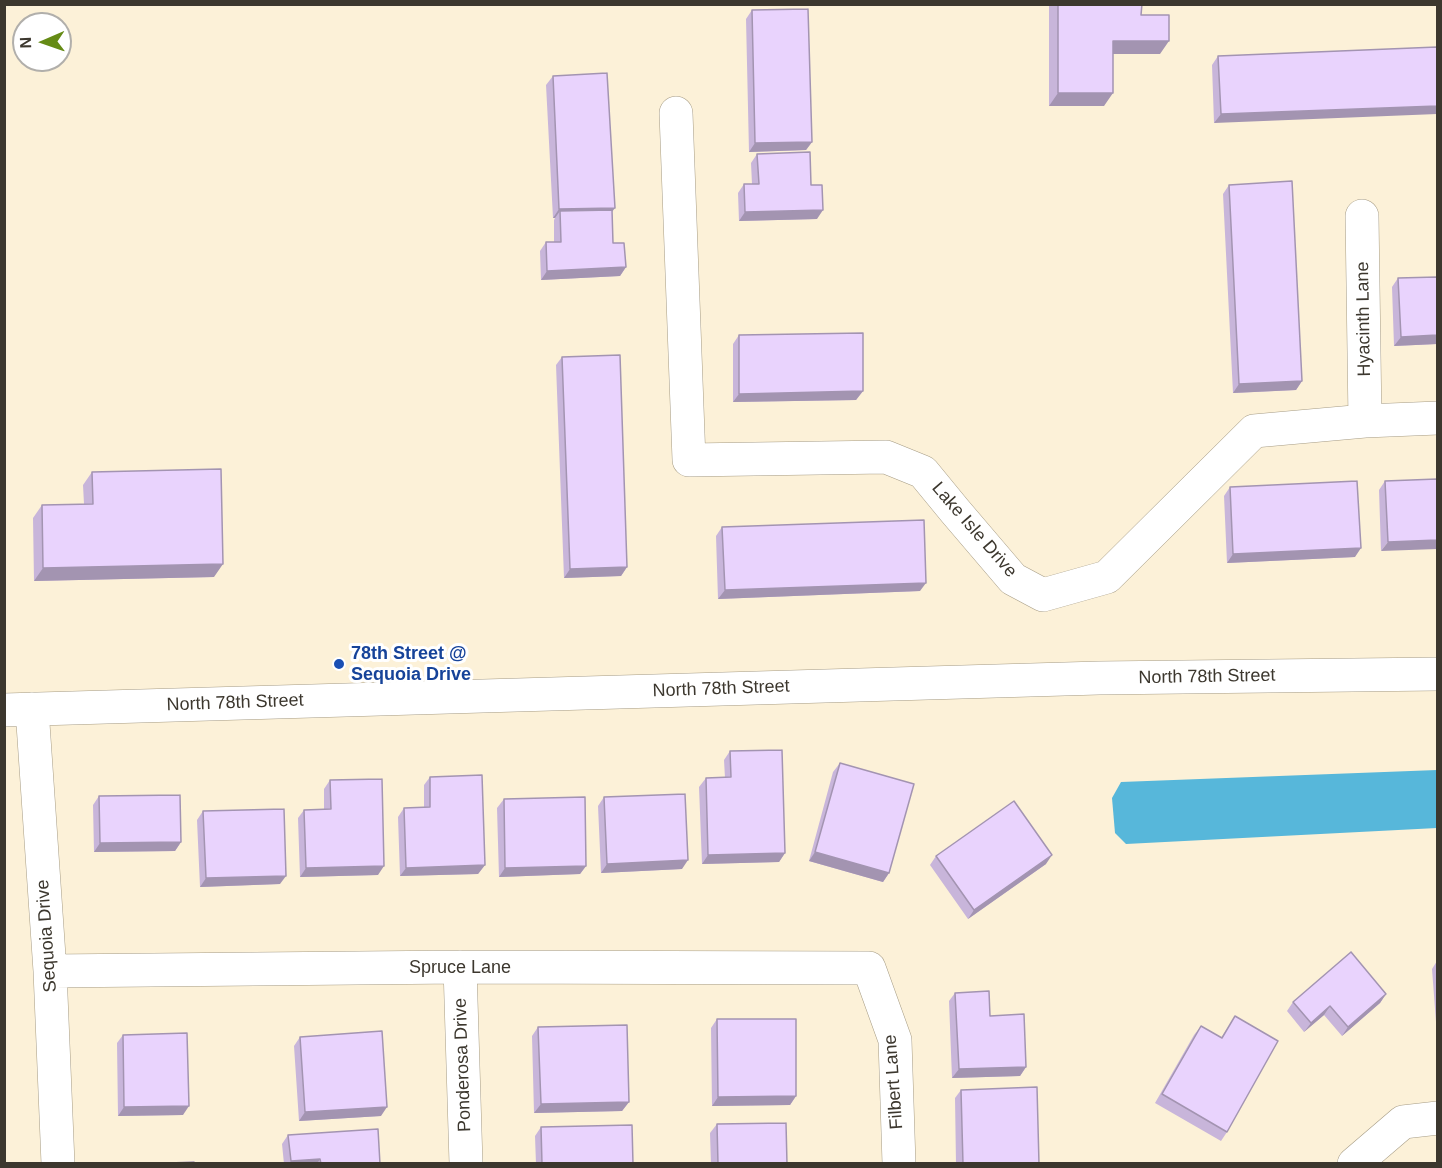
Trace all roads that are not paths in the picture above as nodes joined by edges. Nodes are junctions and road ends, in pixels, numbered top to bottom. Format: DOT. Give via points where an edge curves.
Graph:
graph roads {
  1 [pos="676,113"];
  2 [pos="1362,216"];
  3 [pos="1437,418"];
  4 [pos="1365,422"];
  5 [pos="1437,674"];
  6 [pos="18,709"];
  7 [pos="460,967"];
  8 [pos="870,968"];
  9 [pos="50,971"];
  10 [pos="1437,1118"];
  11 [pos="58,1164"];
  12 [pos="466,1164"];
  13 [pos="899,1164"];
  14 [pos="1354,1164"];
  1 -- 4 [label="street, Lake Isle Drive" via="689,460 886,457 923,472 1013,579 1043,595 1107,577 1254,431"];
  2 -- 4 [label="street, Hyacinth Lane"];
  3 -- 4 [label="street, Lake Isle Drive"];
  5 -- 6 [label="street, North 78th Street" via="1099,678"];
  6 -- 9 [label="street, Sequoia Drive"];
  7 -- 8 [label="street, Spruce Lane"];
  7 -- 9 [label="street, Spruce Lane"];
  7 -- 12 [label="street, Ponderosa Drive"];
  8 -- 13 [label="street, Filbert Lane" via="894,1040"];
  9 -- 11 [label="street, Sequoia Drive"];
  10 -- 14 [label="street" via="1403,1122"];
}
